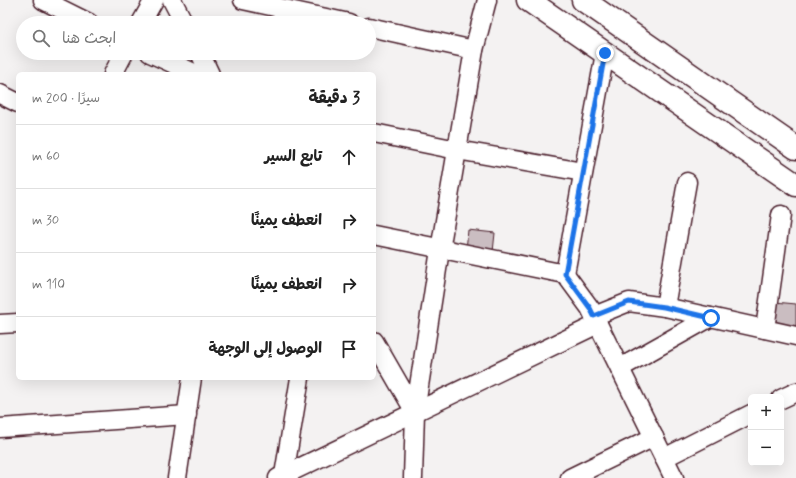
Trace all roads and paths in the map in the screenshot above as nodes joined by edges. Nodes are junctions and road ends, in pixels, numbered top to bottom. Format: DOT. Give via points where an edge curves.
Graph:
graph roads {
  1 [pos="43,0"];
  2 [pos="154,0"];
  3 [pos="172,0"];
  4 [pos="243,0"];
  5 [pos="487,0"];
  6 [pos="528,0"];
  7 [pos="583,0"];
  8 [pos="75,16"];
  9 [pos="145,16"];
  10 [pos="180,16"];
  11 [pos="317,16"];
  12 [pos="376,29"];
  13 [pos="474,50"];
  14 [pos="605,53"];
  15 [pos="120,60"];
  16 [pos="165,60"];
  17 [pos="203,60"];
  18 [pos="114,72"];
  19 [pos="192,72"];
  20 [pos="209,72"];
  21 [pos="0,94"];
  22 [pos="16,102"];
  23 [pos="376,133"];
  24 [pos="796,148"];
  25 [pos="457,150"];
  26 [pos="584,172"];
  27 [pos="687,182"];
  28 [pos="796,185"];
  29 [pos="781,215"];
  30 [pos="376,235"];
  31 [pos="440,250"];
  32 [pos="565,274"];
  33 [pos="664,307"];
  34 [pos="711,318"];
  35 [pos="596,320"];
  36 [pos="16,323"];
  37 [pos="0,324"];
  38 [pos="765,329"];
  39 [pos="796,336"];
  40 [pos="376,344"];
  41 [pos="620,368"];
  42 [pos="192,380"];
  43 [pos="300,380"];
  44 [pos="796,392"];
  45 [pos="784,398"];
  46 [pos="415,412"];
  47 [pos="187,415"];
  48 [pos="748,416"];
  49 [pos="0,428"];
  50 [pos="654,437"];
  51 [pos="664,458"];
  52 [pos="281,476"];
  53 [pos="177,478"];
  54 [pos="412,478"];
  55 [pos="570,478"];
  56 [pos="674,478"];
  1 -- 8 [label="street"];
  2 -- 9 [label="street"];
  3 -- 10 [label="street"];
  4 -- 11 [label="street"];
  5 -- 13 [label="street"];
  6 -- 14 [label="highway"];
  7 -- 24 [label="highway"];
  12 -- 13 [label="street"];
  13 -- 25 [label="street"];
  14 -- 26 [label="street"];
  14 -- 28 [label="highway"];
  15 -- 18 [label="street"];
  16 -- 19 [label="street"];
  17 -- 20 [label="street"];
  21 -- 22 [label="street"];
  23 -- 25 [label="street"];
  25 -- 26 [label="street"];
  25 -- 31 [label="street"];
  26 -- 32 [label="street"];
  27 -- 33 [label="street"];
  29 -- 38 [label="street"];
  30 -- 31 [label="street"];
  31 -- 32 [label="street"];
  31 -- 46 [label="street"];
  32 -- 35 [label="street"];
  33 -- 34 [label="street"];
  33 -- 35 [label="street" via="629,302"];
  34 -- 38 [label="street"];
  34 -- 41 [label="street"];
  35 -- 41 [label="street"];
  35 -- 46 [label="street"];
  36 -- 37 [label="street"];
  38 -- 39 [label="street"];
  40 -- 46 [label="street"];
  41 -- 50 [label="street"];
  42 -- 47 [label="street"];
  43 -- 52 [label="street"];
  44 -- 45 [label="street"];
  46 -- 52 [label="street"];
  46 -- 54 [label="street"];
  47 -- 49 [label="street"];
  47 -- 53 [label="street"];
  48 -- 51 [label="street"];
  50 -- 51 [label="street"];
  50 -- 55 [label="street"];
  51 -- 56 [label="street"];
}
